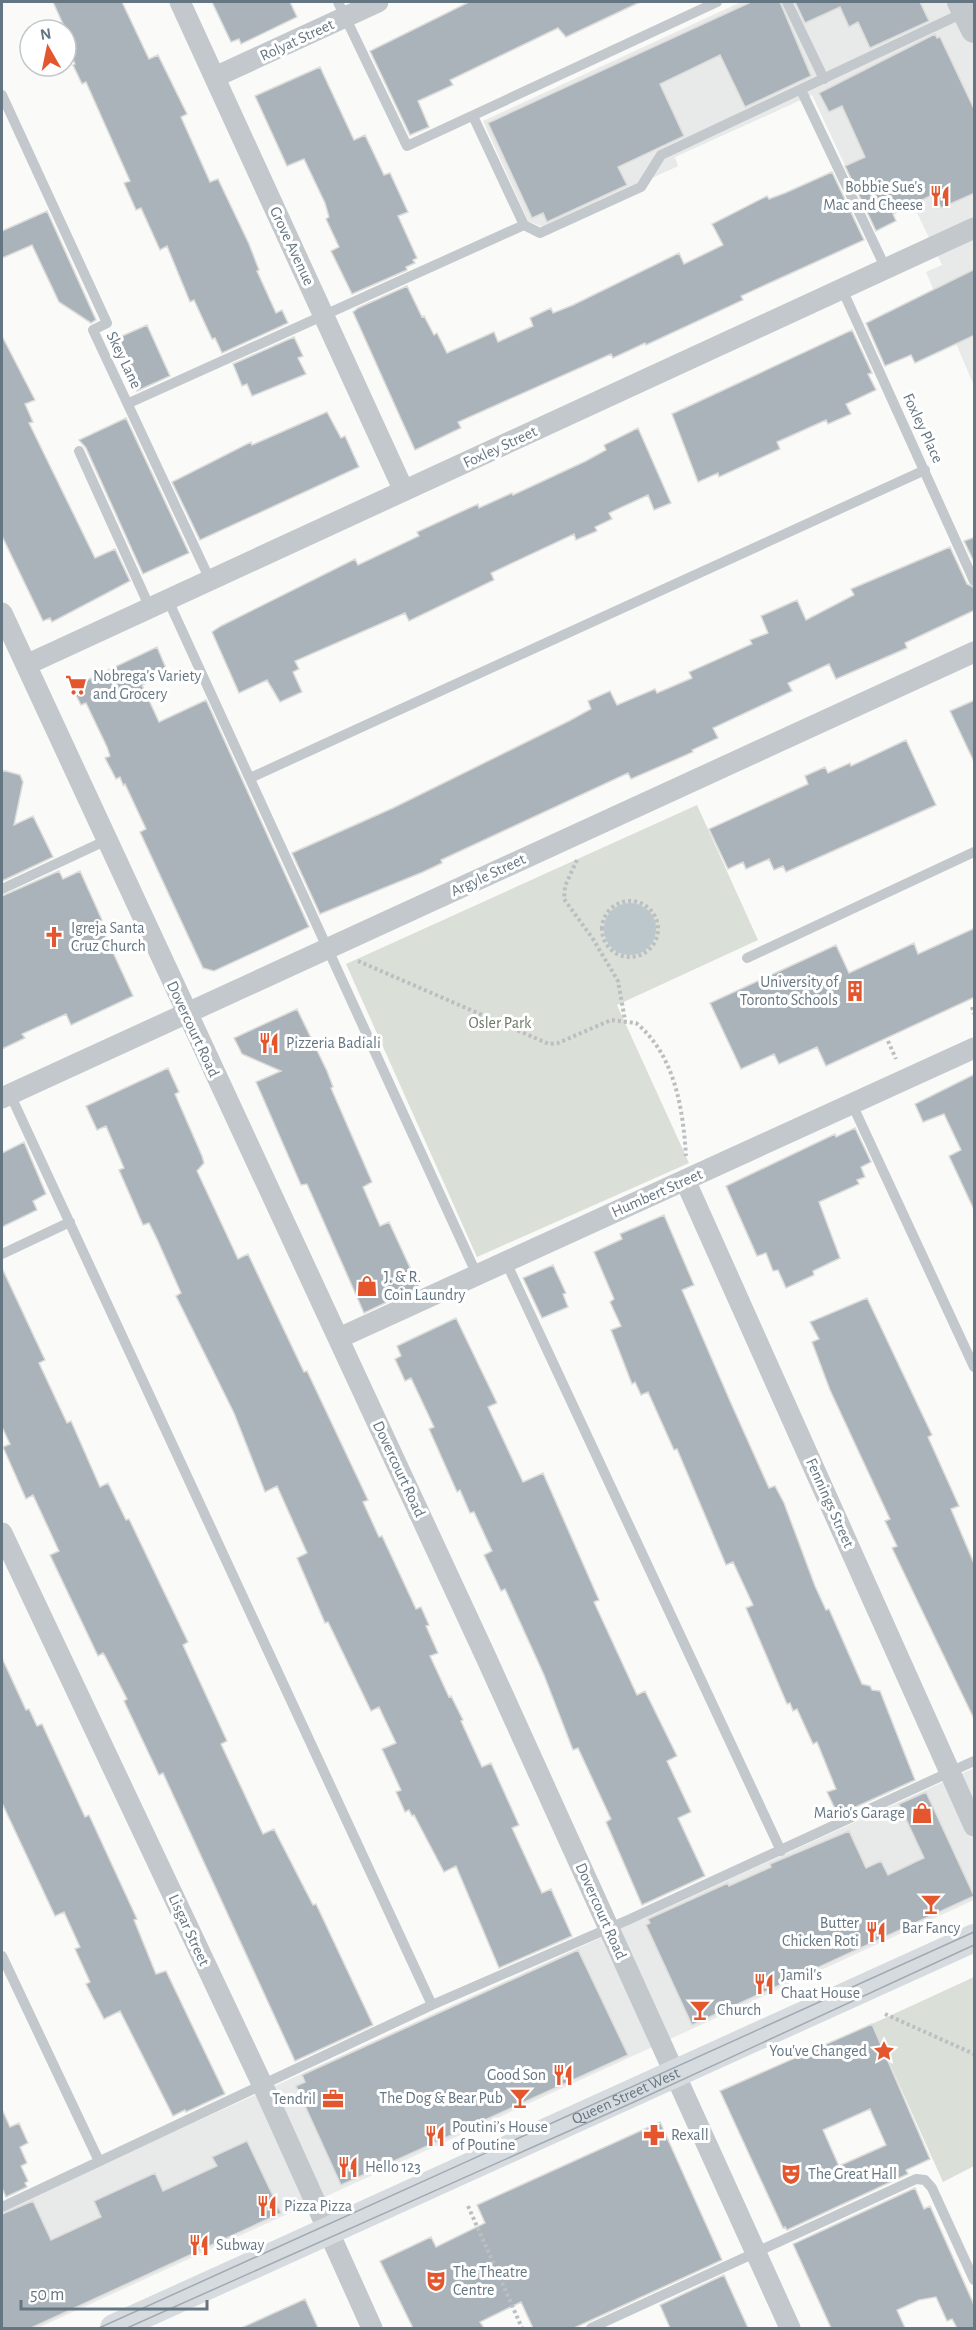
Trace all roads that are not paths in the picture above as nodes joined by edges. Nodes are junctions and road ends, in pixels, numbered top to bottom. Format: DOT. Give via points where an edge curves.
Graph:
graph roads {
  1 [pos="180,2"];
  2 [pos="378,2"];
  3 [pos="717,2"];
  4 [pos="787,2"];
  5 [pos="342,9"];
  6 [pos="967,14"];
  7 [pos="215,77"];
  8 [pos="824,79"];
  9 [pos="801,90"];
  10 [pos="2,95"];
  11 [pos="473,116"];
  12 [pos="524,225"];
  13 [pos="975,228"];
  14 [pos="886,269"];
  15 [pos="842,289"];
  16 [pos="324,316"];
  17 [pos="129,403"];
  18 [pos="79,451"];
  19 [pos="926,470"];
  20 [pos="404,491"];
  21 [pos="210,580"];
  22 [pos="975,581"];
  23 [pos="159,604"];
  24 [pos="2,613"];
  25 [pos="975,652"];
  26 [pos="26,665"];
  27 [pos="250,778"];
  28 [pos="106,840"];
  29 [pos="975,852"];
  30 [pos="2,889"];
  31 [pos="329,949"];
  32 [pos="747,958"];
  33 [pos="186,1014"];
  34 [pos="975,1048"];
  35 [pos="6,1096"];
  36 [pos="852,1104"];
  37 [pos="686,1171"];
  38 [pos="70,1222"];
  39 [pos="2,1254"];
  40 [pos="506,1262"];
  41 [pos="477,1275"];
  42 [pos="339,1338"];
  43 [pos="975,1367"];
  44 [pos="2,1533"];
  45 [pos="975,1761"];
  46 [pos="950,1771"];
  47 [pos="975,1826"];
  48 [pos="781,1851"];
  49 [pos="609,1928"];
  50 [pos="975,1938"];
  51 [pos="2,1956"];
  52 [pos="432,2005"];
  53 [pos="676,2075"];
  54 [pos="263,2086"];
  55 [pos="99,2162"];
  56 [pos="2,2207"];
  57 [pos="328,2230"];
  58 [pos="756,2252"];
  59 [pos="975,2280"];
  60 [pos="114,2328"];
  61 [pos="372,2328"];
  62 [pos="591,2328"];
  63 [pos="790,2328"];
  1 -- 7 [label="street, Grove Avenue"];
  2 -- 5 [label="street, Rolyat Street"];
  3 -- 11 [label="lane"];
  4 -- 8 [label="lane"];
  5 -- 7 [label="street, Rolyat Street"];
  5 -- 11 [label="lane" via="407,146"];
  6 -- 8 [label="lane"];
  7 -- 16 [label="street, Grove Avenue"];
  8 -- 9 [label="lane"];
  9 -- 12 [label="lane" via="661,155 641,187 540,233"];
  9 -- 14 [label="lane"];
  10 -- 17 [label="lane, Skey Lane" via="107,323 93,330"];
  11 -- 12 [label="lane"];
  12 -- 16 [label="lane"];
  13 -- 14 [label="street, Foxley Street"];
  14 -- 15 [label="street, Foxley Street"];
  15 -- 19 [label="lane, Foxley Place"];
  15 -- 20 [label="street, Foxley Street"];
  16 -- 17 [label="lane"];
  16 -- 20 [label="street, Grove Avenue"];
  17 -- 21 [label="lane, Skey Lane"];
  18 -- 23 [label="lane"];
  19 -- 22 [label="lane, Foxley Place"];
  19 -- 27 [label="lane"];
  20 -- 21 [label="street, Foxley Street"];
  21 -- 23 [label="street, Foxley Street"];
  23 -- 26 [label="street, Foxley Street"];
  23 -- 27 [label="lane"];
  24 -- 26 [label="street, Dovercourt Road"];
  25 -- 31 [label="street, Argyle Street"];
  26 -- 28 [label="street, Dovercourt Road"];
  27 -- 31 [label="lane"];
  28 -- 30 [label="lane"];
  28 -- 33 [label="street, Dovercourt Road"];
  29 -- 32 [label="lane"];
  31 -- 33 [label="street, Argyle Street"];
  31 -- 41 [label="lane"];
  33 -- 35 [label="street, Argyle Street"];
  33 -- 42 [label="street, Dovercourt Road"];
  34 -- 36 [label="street, Humbert Street"];
  35 -- 38 [label="lane"];
  36 -- 37 [label="street, Humbert Street"];
  36 -- 43 [label="lane"];
  37 -- 40 [label="street, Humbert Street"];
  37 -- 46 [label="street, Fennings Street"];
  38 -- 39 [label="lane"];
  38 -- 52 [label="lane"];
  40 -- 41 [label="street, Humbert Street"];
  40 -- 48 [label="lane"];
  41 -- 42 [label="street, Humbert Street"];
  42 -- 49 [label="street, Dovercourt Road"];
  44 -- 54 [label="street, Lisgar Street"];
  45 -- 46 [label="lane"];
  46 -- 47 [label="street, Fennings Street"];
  46 -- 48 [label="lane"];
  48 -- 49 [label="lane"];
  49 -- 52 [label="lane"];
  49 -- 53 [label="street, Dovercourt Road"];
  50 -- 53 [label="main road, Queen Street West"];
  51 -- 55 [label="lane"];
  52 -- 54 [label="lane"];
  53 -- 57 [label="main road, Queen Street West"];
  53 -- 58 [label="street, Dovercourt Road"];
  54 -- 55 [label="lane"];
  54 -- 57 [label="street, Lisgar Street"];
  55 -- 56 [label="lane"];
  57 -- 60 [label="main road, Queen Street West"];
  57 -- 61 [label="street, Lisgar Street"];
  58 -- 59 [label="lane" via="916,2179 925,2180"];
  58 -- 62 [label="lane"];
  58 -- 63 [label="street, Dovercourt Road"];
}
